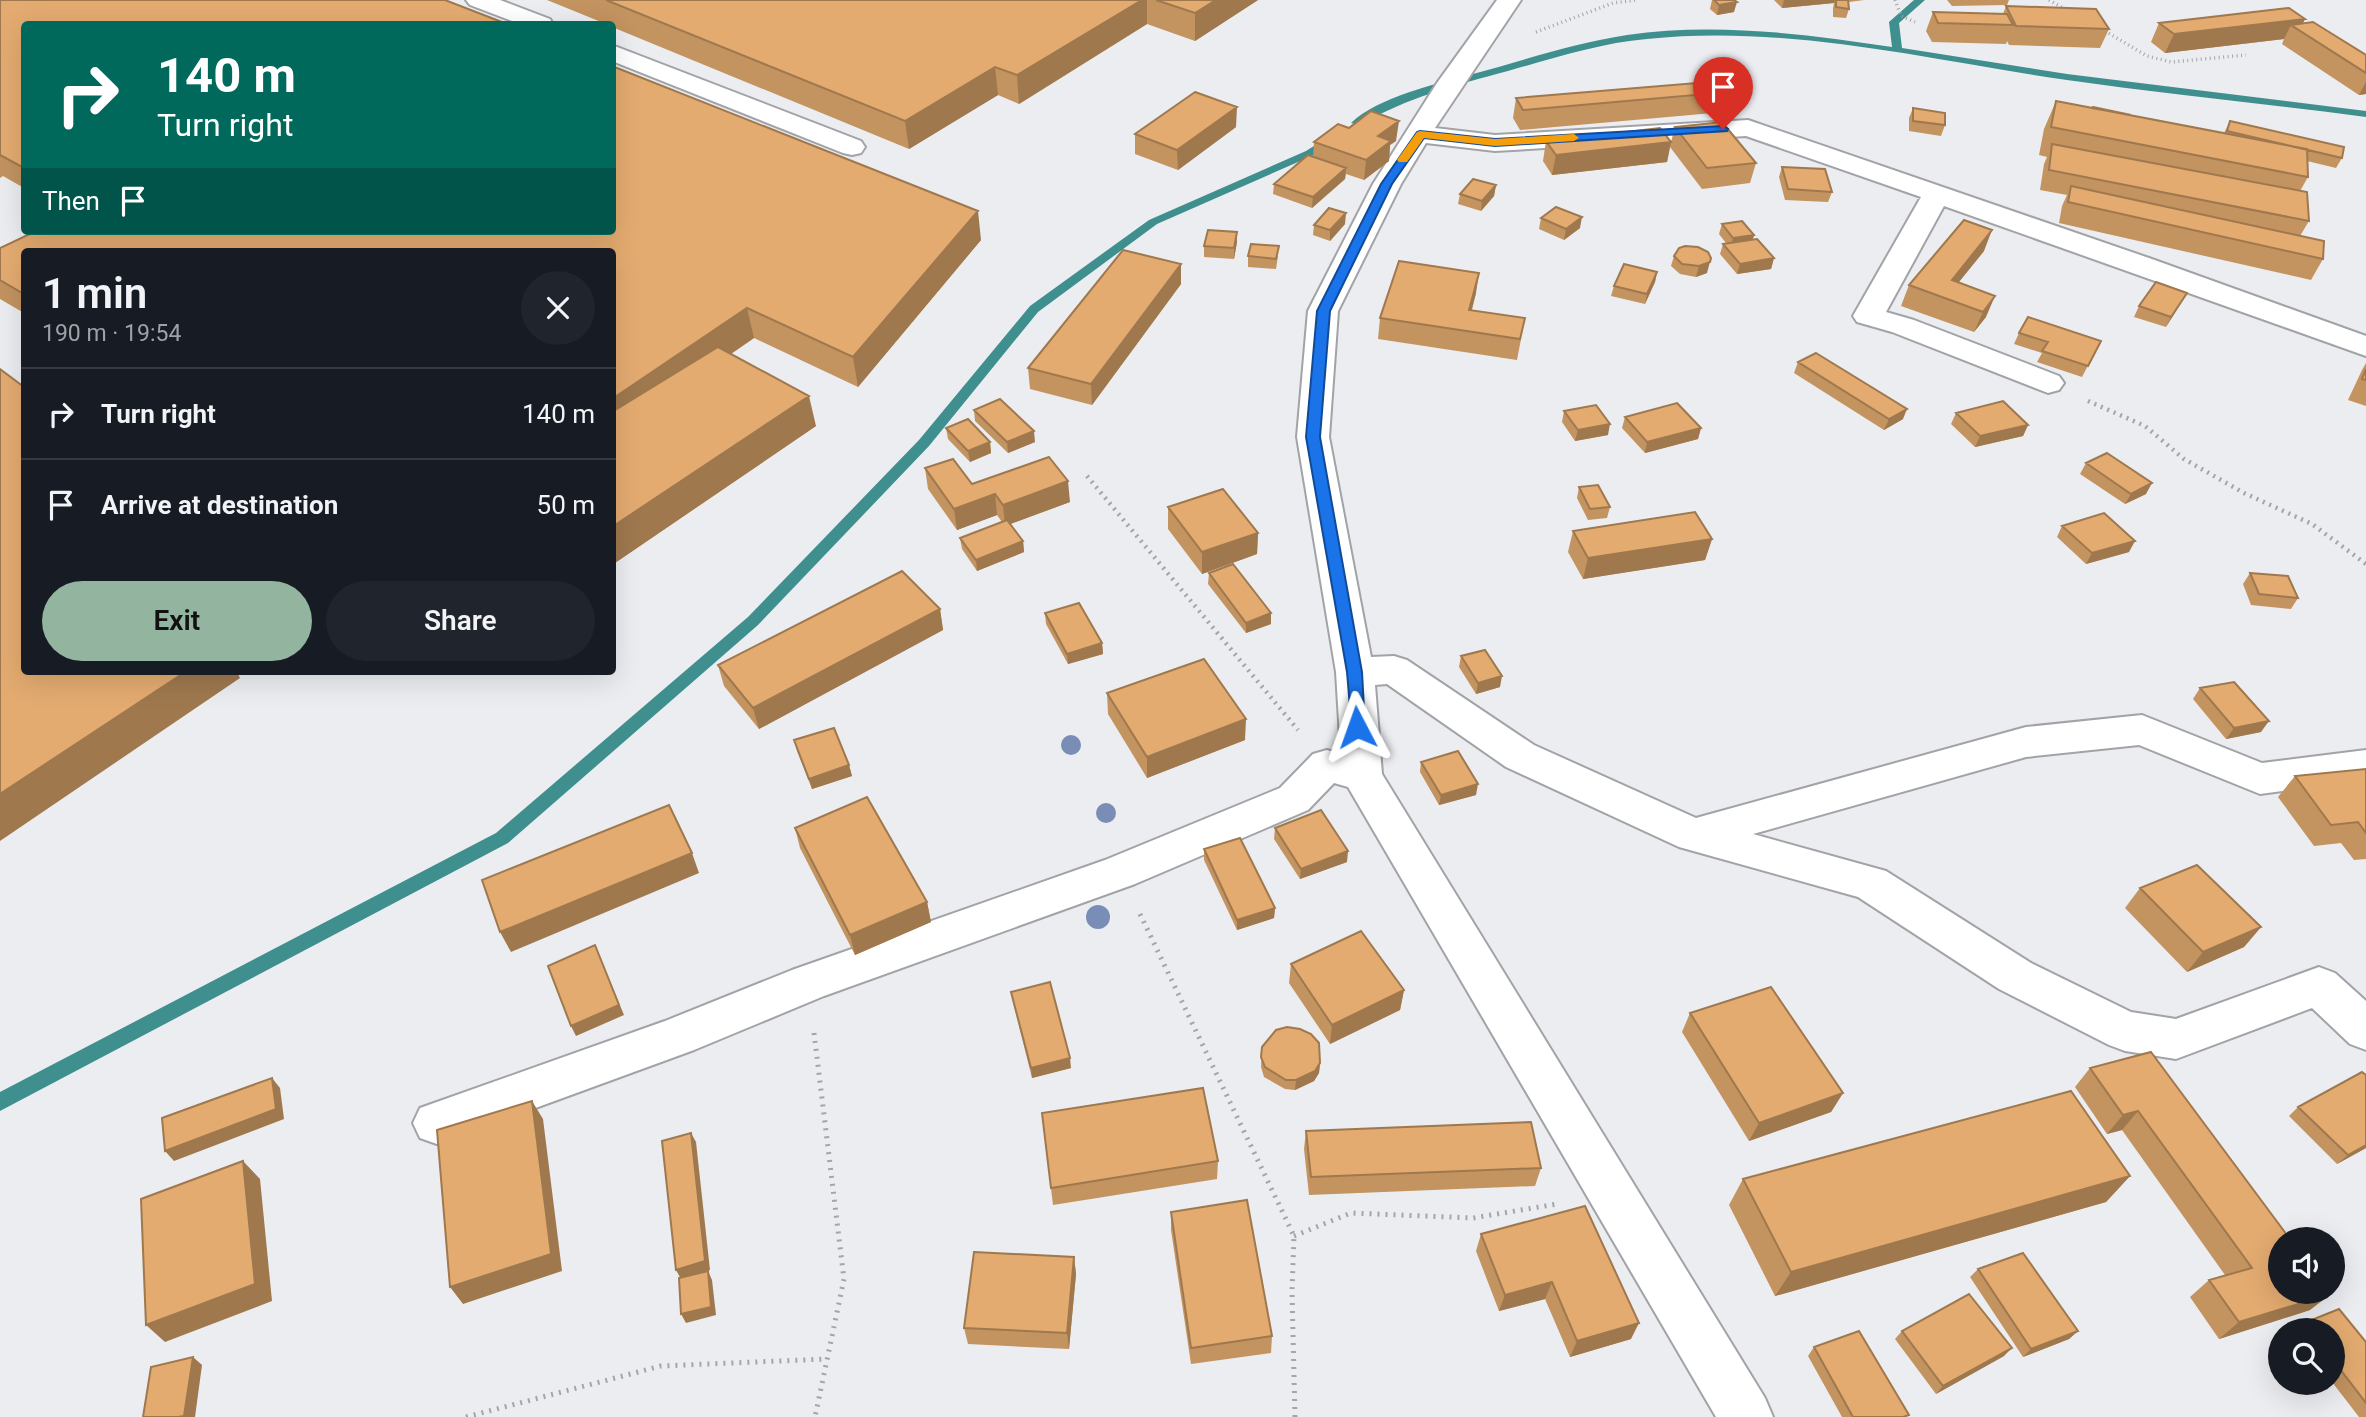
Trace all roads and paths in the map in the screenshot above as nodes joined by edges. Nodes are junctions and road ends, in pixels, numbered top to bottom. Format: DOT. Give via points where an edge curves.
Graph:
graph roads {
  1 [pos="478,0"];
  2 [pos="1509,0"];
  3 [pos="1636,0"];
  4 [pos="1895,0"];
  5 [pos="2049,0"];
  6 [pos="2066,10"];
  7 [pos="533,21"];
  8 [pos="1915,22"];
  9 [pos="2101,28"];
  10 [pos="1483,37"];
  11 [pos="616,54"];
  12 [pos="2246,55"];
  13 [pos="1420,134"];
  14 [pos="852,147"];
  15 [pos="1936,195"];
  16 [pos="2366,347"];
  17 [pos="2048,383"];
  18 [pos="1087,476"];
  19 [pos="2366,564"];
  20 [pos="1355,672"];
  21 [pos="2366,765"];
  22 [pos="1345,771"];
  23 [pos="1694,835"];
  24 [pos="1120,873"];
  25 [pos="807,983"];
  26 [pos="2366,1030"];
  27 [pos="437,1123"];
  28 [pos="1613,1194"];
  29 [pos="1294,1236"];
  30 [pos="827,1359"];
  31 [pos="466,1417"];
  32 [pos="815,1417"];
  33 [pos="1295,1417"];
  34 [pos="1746,1417"];
  1 -- 7 [label="street"];
  2 -- 10 [label="street"];
  3 -- 10 [label="path" via="1614,3 1530,34"];
  4 -- 8 [label="path" via="1901,16"];
  5 -- 6 [label="path"];
  9 -- 12 [label="path" via="2147,56 2171,62"];
  10 -- 13 [label="street"];
  11 -- 14 [label="street"];
  13 -- 15 [label="street" via="1495,143 1748,128"];
  13 -- 20 [label="street" via="1387,184 1323,311 1313,437"];
  15 -- 16 [label="street"];
  15 -- 17 [label="street" via="1868,316"];
  17 -- 19 [label="path" via="2145,425 2184,459 2312,524"];
  18 -- 22 [label="path"];
  20 -- 22 [label="street"];
  20 -- 23 [label="street" via="1394,670 1520,756"];
  21 -- 23 [label="street" via="2260,779 2142,730 2026,742"];
  22 -- 24 [label="street" via="1294,799"];
  22 -- 28 [label="street"];
  23 -- 26 [label="street" via="1871,883 2015,976 2125,1031 2176,1039 2319,986"];
  24 -- 25 [label="street"];
  24 -- 29 [label="path"];
  25 -- 27 [label="street" via="678,1036"];
  25 -- 30 [label="path" via="844,1279"];
  28 -- 29 [label="path" via="1473,1218 1351,1213"];
  28 -- 34 [label="street"];
  29 -- 33 [label="path"];
  30 -- 31 [label="path" via="661,1366"];
  30 -- 32 [label="path"];
}
